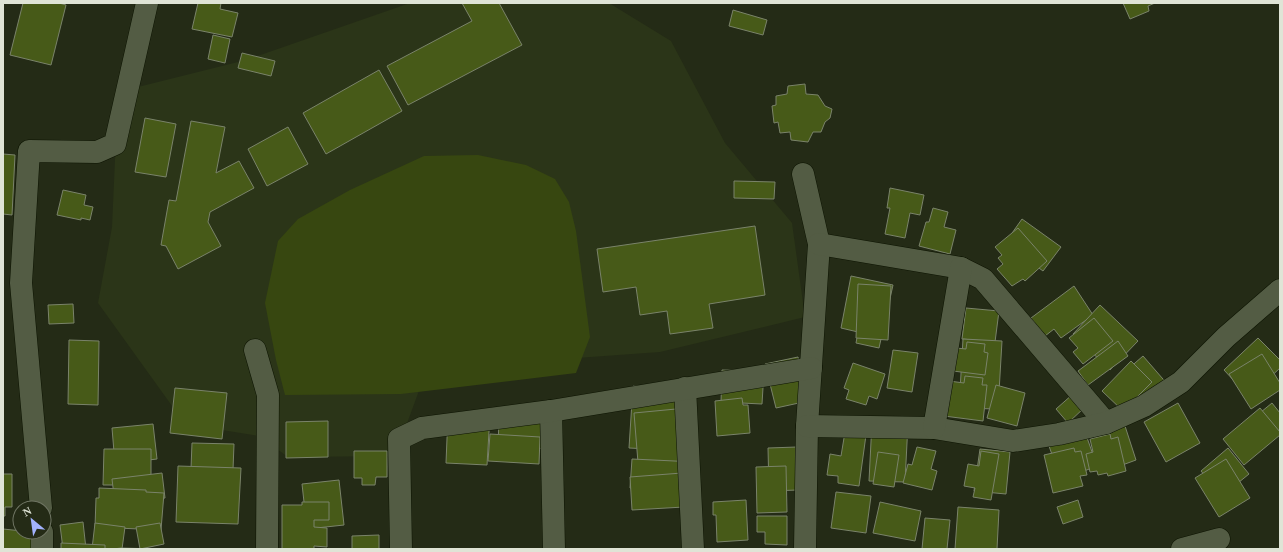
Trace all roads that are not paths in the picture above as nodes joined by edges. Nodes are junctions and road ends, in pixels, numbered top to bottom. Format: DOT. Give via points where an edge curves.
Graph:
graph roads {
  1 [pos="147,3"];
  2 [pos="803,174"];
  3 [pos="819,244"];
  4 [pos="961,268"];
  5 [pos="1280,290"];
  6 [pos="256,350"];
  7 [pos="811,368"];
  8 [pos="685,388"];
  9 [pos="551,411"];
  10 [pos="1106,423"];
  11 [pos="807,426"];
  12 [pos="934,428"];
  13 [pos="40,500"];
  14 [pos="1219,539"];
  15 [pos="268,549"];
  16 [pos="401,549"];
  17 [pos="554,549"];
  18 [pos="693,549"];
  19 [pos="805,549"];
  20 [pos="1182,549"];
  1 -- 13 [label="street" via="115,144 97,152 29,151 21,283"];
  2 -- 3 [label="street"];
  3 -- 4 [label="street"];
  3 -- 7 [label="street"];
  4 -- 10 [label="street" via="983,280"];
  4 -- 12 [label="street"];
  5 -- 10 [label="street" via="1226,337 1181,382 1144,406"];
  6 -- 15 [label="street" via="268,395"];
  7 -- 8 [label="street"];
  7 -- 11 [label="street"];
  8 -- 9 [label="street"];
  8 -- 18 [label="street"];
  9 -- 16 [label="street" via="422,428 399,439"];
  9 -- 17 [label="street"];
  10 -- 12 [label="street" via="1013,441"];
  11 -- 12 [label="street"];
  11 -- 19 [label="street"];
  14 -- 20 [label="street"];
}
